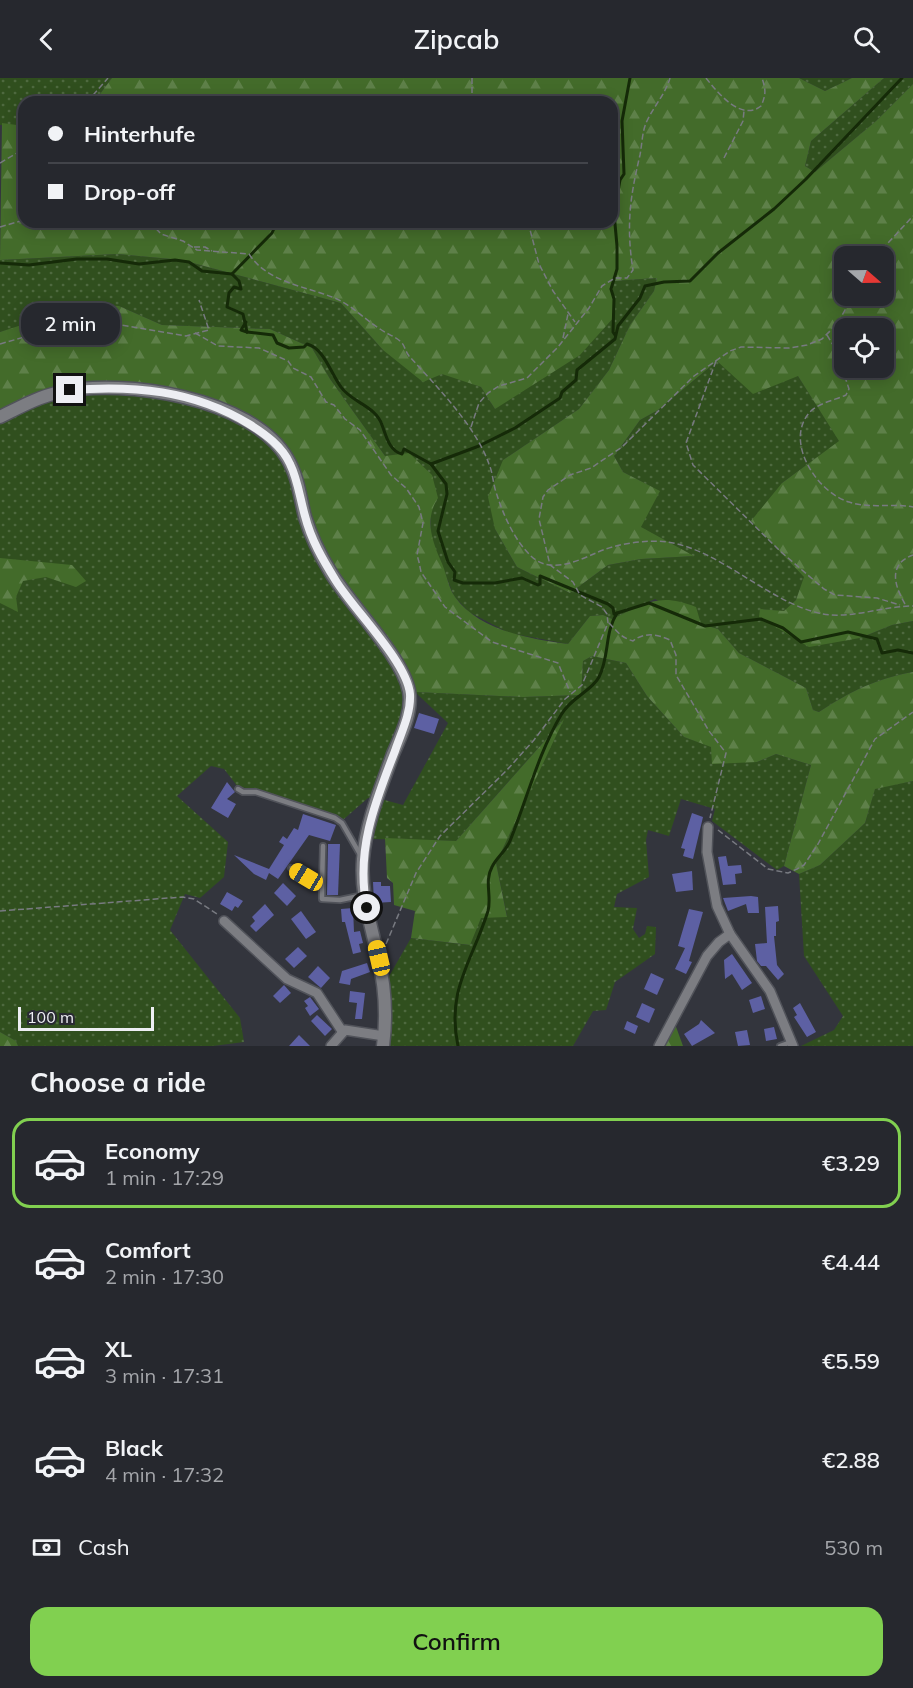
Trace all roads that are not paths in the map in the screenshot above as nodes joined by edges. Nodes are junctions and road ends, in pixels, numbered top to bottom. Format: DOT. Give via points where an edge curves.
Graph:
graph roads {
  1 [pos="0,417"];
  2 [pos="237,789"];
  3 [pos="708,827"];
  4 [pos="323,846"];
  5 [pos="363,858"];
  6 [pos="291,868"];
  7 [pos="322,886"];
  8 [pos="364,895"];
  9 [pos="224,921"];
  10 [pos="730,934"];
  11 [pos="342,1031"];
  12 [pos="384,1041"];
  13 [pos="792,1044"];
  14 [pos="331,1046"];
  15 [pos="659,1046"];
  16 [pos="780,1046"];
  1 -- 5 [label="street" via="60,392 122,389 199,399 255,428 286,457 318,551 403,674 410,694 370,820"];
  2 -- 5 [label="lane" via="335,818"];
  3 -- 10 [label="street" via="712,882 717,906"];
  4 -- 7 [label="lane"];
  5 -- 8 [label="street"];
  6 -- 7 [label="lane"];
  7 -- 8 [label="lane" via="322,899 327,901"];
  8 -- 12 [label="street" via="385,997"];
  9 -- 11 [label="street" via="287,979 317,993"];
  10 -- 13 [label="street" via="770,992"];
  10 -- 15 [label="street" via="707,956"];
  11 -- 12 [label="street" via="354,1030"];
  11 -- 14 [label="street"];
  13 -- 16 [label="lane"];
}
